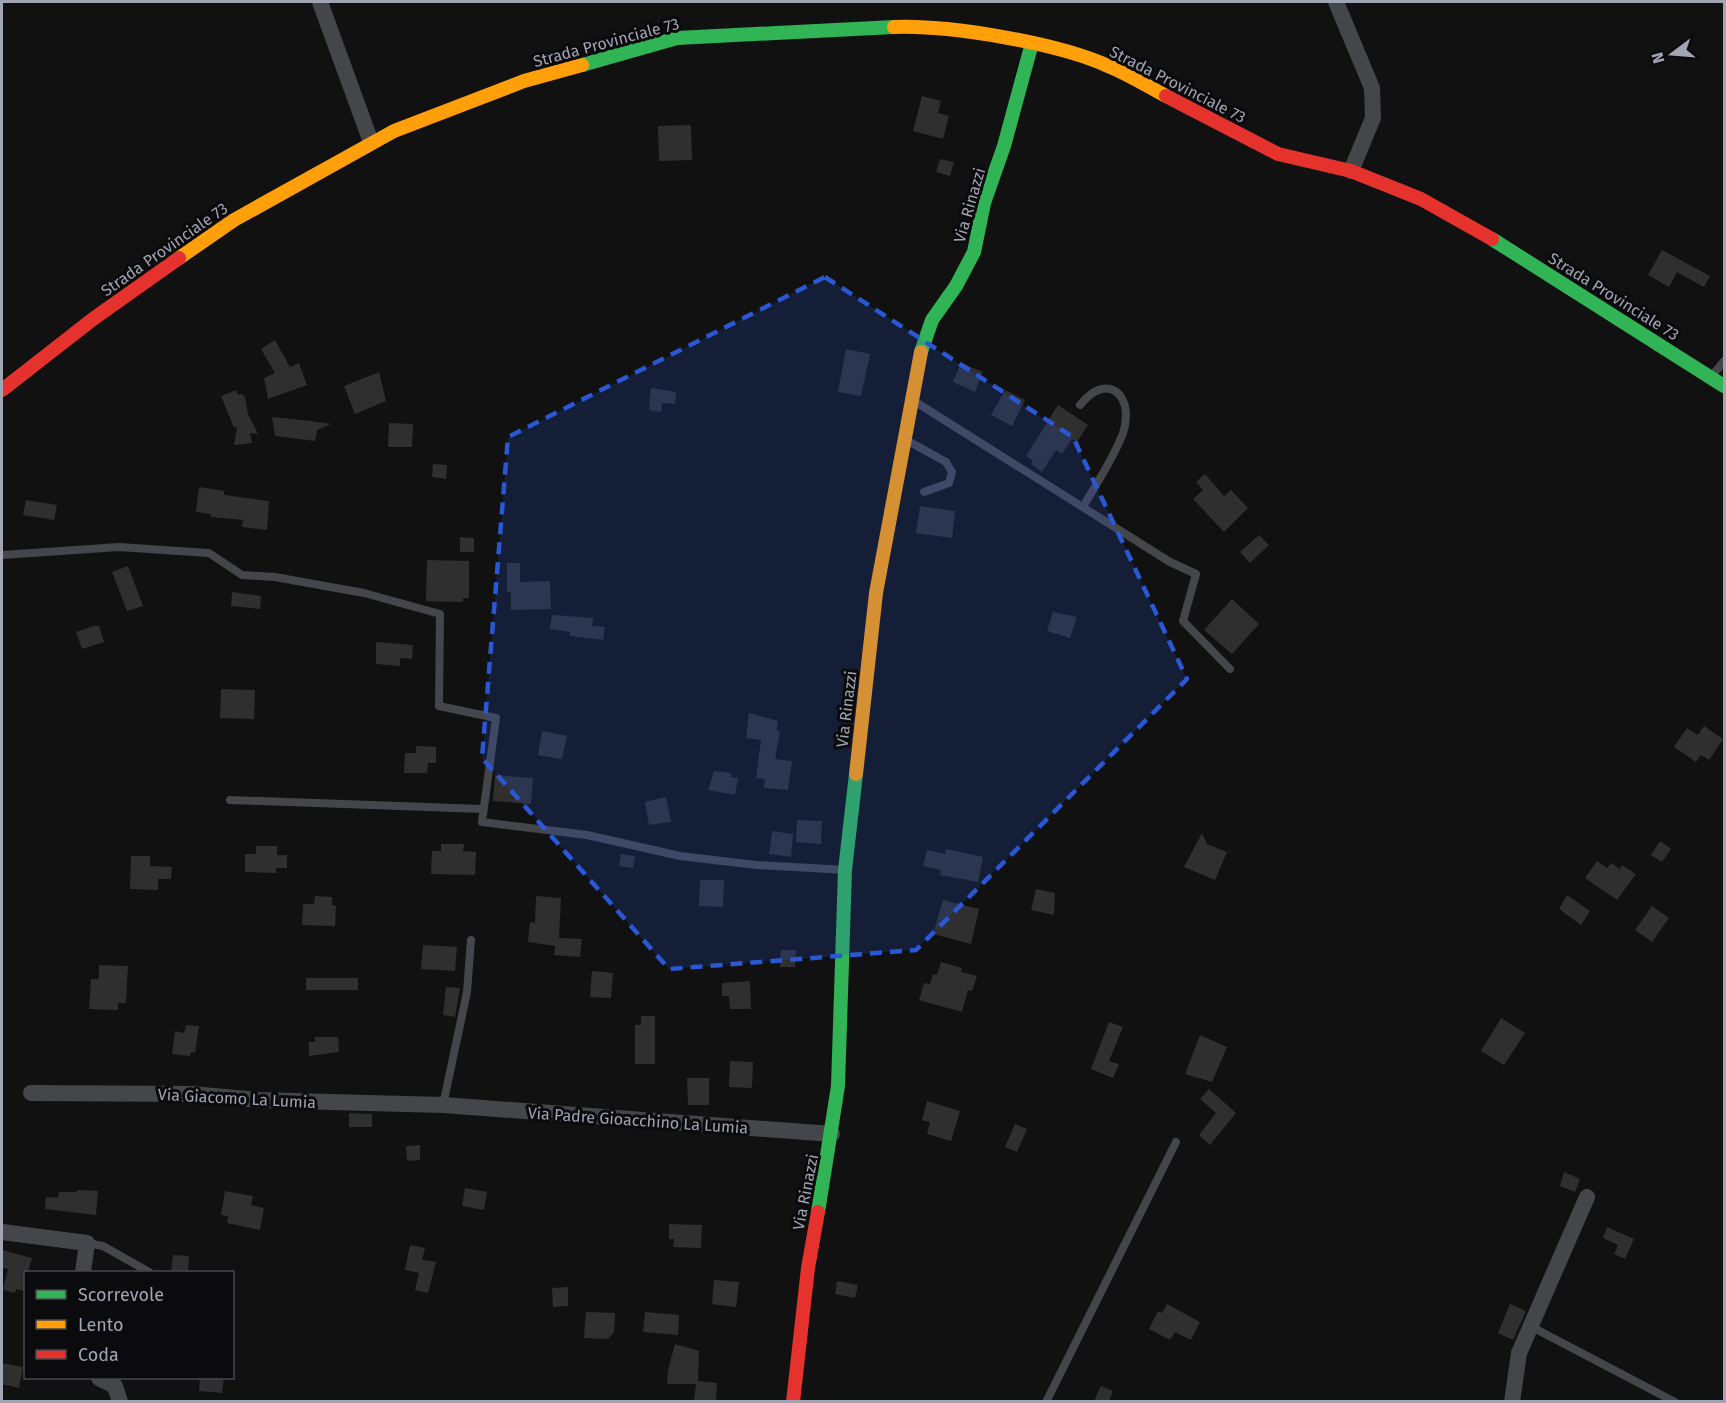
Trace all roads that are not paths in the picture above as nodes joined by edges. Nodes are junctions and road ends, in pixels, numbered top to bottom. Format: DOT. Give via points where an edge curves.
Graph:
graph roads {
  1 [pos="320,2"];
  2 [pos="1336,2"];
  3 [pos="1032,43"];
  4 [pos="371,142"];
  5 [pos="1351,171"];
  6 [pos="1725,360"];
  7 [pos="1711,377"];
  8 [pos="1725,386"];
  9 [pos="2,390"];
  10 [pos="912,400"];
  11 [pos="1080,405"];
  12 [pos="905,440"];
  13 [pos="924,492"];
  14 [pos="1083,507"];
  15 [pos="2,555"];
  16 [pos="1230,669"];
  17 [pos="230,800"];
  18 [pos="482,808"];
  19 [pos="845,870"];
  20 [pos="471,940"];
  21 [pos="31,1093"];
  22 [pos="443,1105"];
  23 [pos="832,1134"];
  24 [pos="1176,1142"];
  25 [pos="1587,1197"];
  26 [pos="2,1232"];
  27 [pos="87,1243"];
  28 [pos="83,1271"];
  29 [pos="147,1271"];
  30 [pos="1529,1326"];
  31 [pos="103,1379"];
  32 [pos="120,1401"];
  33 [pos="793,1401"];
  34 [pos="1046,1401"];
  35 [pos="1512,1401"];
  36 [pos="1675,1401"];
  1 -- 4 [label="street"];
  2 -- 5 [label="street" via="1372,88 1373,118"];
  3 -- 4 [label="street, Strada Provinciale 73" via="900,27 677,38 524,81"];
  3 -- 5 [label="street, Strada Provinciale 73" via="1107,65 1278,154"];
  3 -- 10 [label="street, Via Rinazzi" via="984,203 974,252 924,338"];
  4 -- 9 [label="street, Strada Provinciale 73" via="234,220 93,319"];
  5 -- 7 [label="street, Strada Provinciale 73" via="1420,199 1521,256"];
  6 -- 7 [label="lane"];
  7 -- 8 [label="street, Strada Provinciale 73"];
  10 -- 12 [label="street, Via Rinazzi"];
  10 -- 14 [label="lane"];
  11 -- 14 [label="lane" via="1091,391 1104,388 1115,391 1125,402 1126,416 1122,434"];
  12 -- 13 [label="lane" via="946,462 952,472 949,483"];
  12 -- 19 [label="street, Via Rinazzi" via="876,593"];
  14 -- 16 [label="lane" via="1196,574 1184,621"];
  15 -- 18 [label="lane" via="120,547 209,553 242,575 275,576 364,593 440,614 439,705 496,718"];
  17 -- 18 [label="lane"];
  18 -- 19 [label="lane" via="482,822 587,835 668,854 756,865"];
  19 -- 23 [label="street, Via Rinazzi" via="838,1086"];
  20 -- 22 [label="lane" via="467,992"];
  21 -- 22 [label="street, Via Giacomo La Lumia" via="191,1094 258,1100"];
  22 -- 23 [label="street, Via Padre Gioacchino La Lumia"];
  23 -- 33 [label="street, Via Rinazzi" via="808,1268"];
  24 -- 34 [label="lane"];
  25 -- 30 [label="street"];
  26 -- 27 [label="street"];
  27 -- 28 [label="street"];
  27 -- 29 [label="lane" via="103,1246"];
  30 -- 35 [label="street" via="1519,1353"];
  30 -- 36 [label="lane"];
  31 -- 32 [label="street" via="115,1386"];
}
